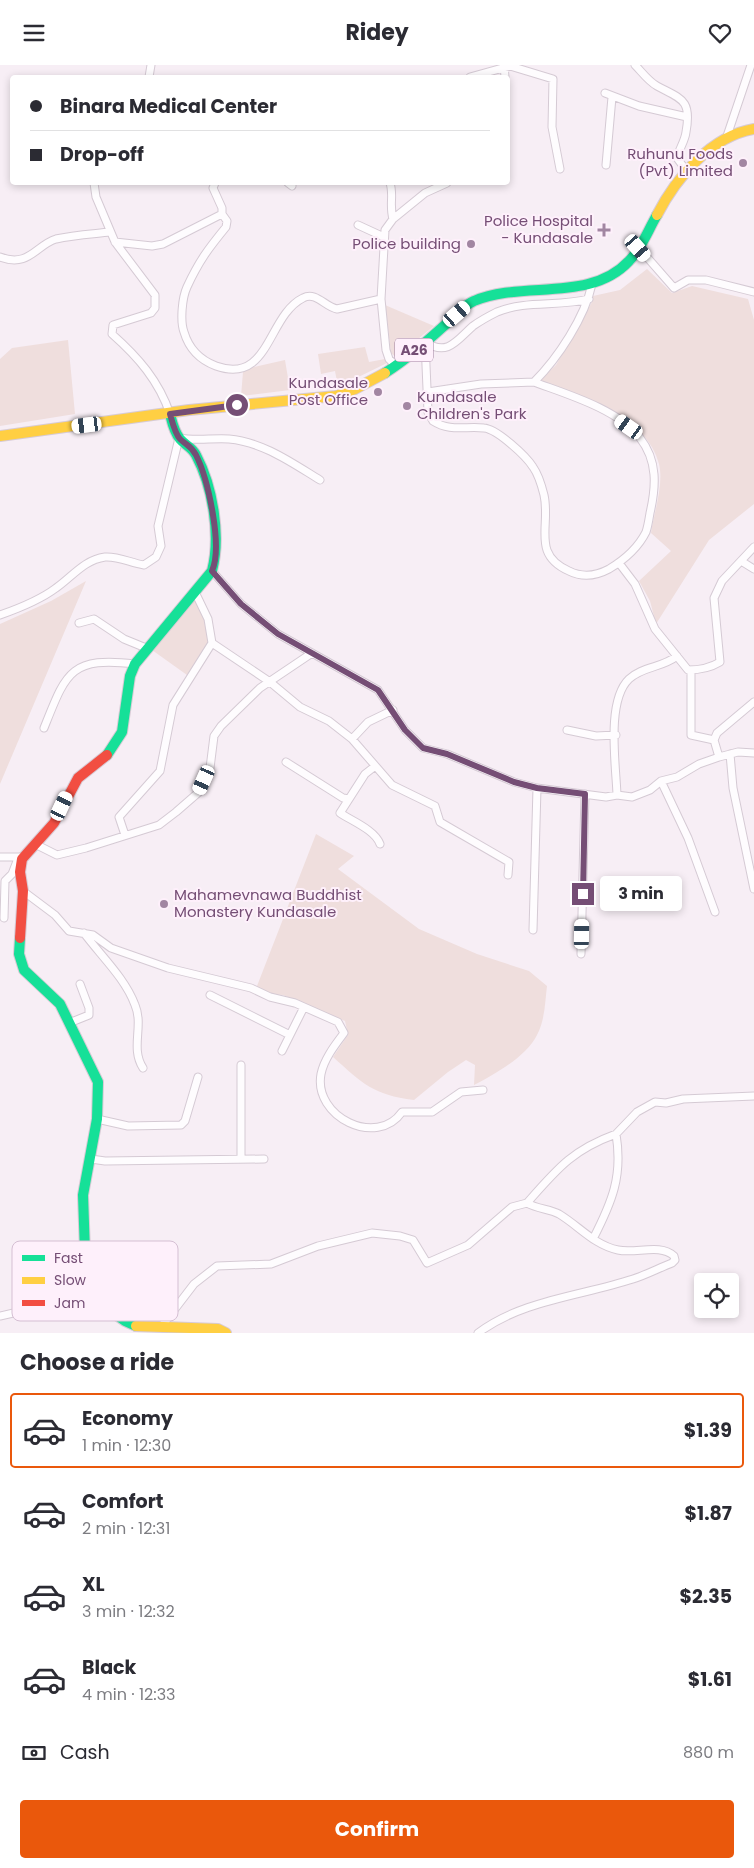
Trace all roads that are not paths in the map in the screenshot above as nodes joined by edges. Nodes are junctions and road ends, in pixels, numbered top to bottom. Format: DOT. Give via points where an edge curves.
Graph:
graph roads {
  1 [pos="536,65"];
  2 [pos="634,65"];
  3 [pos="751,65"];
  4 [pos="504,66"];
  5 [pos="535,74"];
  6 [pos="476,75"];
  7 [pos="687,117"];
  8 [pos="754,129"];
  9 [pos="727,136"];
  10 [pos="606,165"];
  11 [pos="560,169"];
  12 [pos="688,173"];
  13 [pos="94,185"];
  14 [pos="214,185"];
  15 [pos="391,185"];
  16 [pos="443,185"];
  17 [pos="222,214"];
  18 [pos="393,219"];
  19 [pos="358,225"];
  20 [pos="110,232"];
  21 [pos="384,237"];
  22 [pos="115,242"];
  23 [pos="638,248"];
  24 [pos="0,257"];
  25 [pos="592,284"];
  26 [pos="754,292"];
  27 [pos="381,299"];
  28 [pos="589,299"];
  29 [pos="425,342"];
  30 [pos="396,366"];
  31 [pos="534,381"];
  32 [pos="428,392"];
  33 [pos="170,414"];
  34 [pos="0,436"];
  35 [pos="179,438"];
  36 [pos="320,480"];
  37 [pos="754,547"];
  38 [pos="740,561"];
  39 [pos="619,563"];
  40 [pos="754,569"];
  41 [pos="212,571"];
  42 [pos="194,592"];
  43 [pos="0,615"];
  44 [pos="79,623"];
  45 [pos="212,643"];
  46 [pos="146,648"];
  47 [pos="312,653"];
  48 [pos="677,656"];
  49 [pos="135,664"];
  50 [pos="691,670"];
  51 [pos="270,682"];
  52 [pos="754,702"];
  53 [pos="393,710"];
  54 [pos="44,728"];
  55 [pos="568,729"];
  56 [pos="616,735"];
  57 [pos="352,739"];
  58 [pos="714,740"];
  59 [pos="754,753"];
  60 [pos="730,754"];
  61 [pos="719,757"];
  62 [pos="286,762"];
  63 [pos="374,767"];
  64 [pos="661,781"];
  65 [pos="537,788"];
  66 [pos="585,794"];
  67 [pos="617,795"];
  68 [pos="349,799"];
  69 [pos="125,835"];
  70 [pos="35,844"];
  71 [pos="380,844"];
  72 [pos="0,857"];
  73 [pos="22,858"];
  74 [pos="508,875"];
  75 [pos="3,880"];
  76 [pos="754,889"];
  77 [pos="23,891"];
  78 [pos="2,902"];
  79 [pos="715,912"];
  80 [pos="4,918"];
  81 [pos="533,930"];
  82 [pos="84,933"];
  83 [pos="581,953"];
  84 [pos="80,985"];
  85 [pos="210,995"];
  86 [pos="304,1007"];
  87 [pos="69,1023"];
  88 [pos="290,1035"];
  89 [pos="282,1051"];
  90 [pos="241,1065"];
  91 [pos="143,1068"];
  92 [pos="198,1077"];
  93 [pos="483,1089"];
  94 [pos="754,1096"];
  95 [pos="97,1119"];
  96 [pos="616,1134"];
  97 [pos="91,1159"];
  98 [pos="241,1159"];
  99 [pos="264,1159"];
  100 [pos="527,1203"];
  101 [pos="593,1239"];
  102 [pos="84,1241"];
  103 [pos="178,1304"];
  104 [pos="125,1321"];
  105 [pos="165,1321"];
  106 [pos="160,1327"];
  107 [pos="179,1329"];
  108 [pos="226,1333"];
  109 [pos="478,1333"];
  1 -- 5 [label="street"];
  2 -- 7 [label="street" via="657,86 683,100"];
  3 -- 9 [label="street"];
  4 -- 5 [label="street"];
  4 -- 6 [label="street"];
  5 -- 11 [label="street" via="553,79 552,127"];
  7 -- 10 [label="street" via="608,95"];
  7 -- 12 [label="street" via="685,137 677,158"];
  8 -- 9 [label="main road, A26"];
  9 -- 12 [label="main road, A26"];
  12 -- 23 [label="main road, A26" via="660,208"];
  13 -- 20 [label="street"];
  14 -- 17 [label="street"];
  15 -- 18 [label="street" via="393,192 389,204"];
  16 -- 18 [label="street" via="425,193"];
  17 -- 22 [label="street" via="163,244"];
  17 -- 27 [label="street" via="228,221 226,227 200,259 185,292 182,328 188,344 204,361 227,370 242,369 253,363 271,341 284,313 303,298 320,299 337,309"];
  18 -- 21 [label="street"];
  19 -- 21 [label="street"];
  20 -- 22 [label="street"];
  20 -- 24 [label="street" via="54,240 34,255 10,261"];
  21 -- 27 [label="street"];
  22 -- 33 [label="street" via="150,287 156,301 151,313 113,325 112,334 129,349 160,388"];
  23 -- 25 [label="main road, A26" via="626,264"];
  23 -- 26 [label="street" via="674,289 688,280 706,280"];
  25 -- 28 [label="street"];
  25 -- 29 [label="main road, A26" via="494,292 470,303"];
  27 -- 30 [label="street" via="386,350"];
  28 -- 29 [label="street" via="554,305 526,305 497,312 474,325 449,347 435,348"];
  28 -- 31 [label="street" via="553,363"];
  29 -- 30 [label="main road, A26"];
  29 -- 32 [label="street"];
  30 -- 33 [label="main road, A26" via="365,385 336,396"];
  31 -- 32 [label="street"];
  31 -- 39 [label="street" via="607,412 629,427 640,438 654,465 655,491 646,531 631,553"];
  32 -- 39 [label="street" via="428,411 433,421 452,429 486,428 528,459 544,496 544,541 554,562 568,571 587,575 600,573"];
  33 -- 34 [label="main road, A26"];
  33 -- 35 [label="main road"];
  35 -- 36 [label="street" via="247,442"];
  35 -- 41 [label="main road" via="190,445 207,485 218,548"];
  35 -- 43 [label="street" via="158,526 161,546 156,557 144,565 114,557 94,560 38,599"];
  37 -- 38 [label="street"];
  38 -- 40 [label="street"];
  38 -- 50 [label="street" via="722,581 714,598 720,663"];
  39 -- 48 [label="street" via="635,584 655,629"];
  41 -- 42 [label="main road"];
  41 -- 47 [label="street" via="241,604 278,634"];
  42 -- 45 [label="street" via="208,619"];
  42 -- 46 [label="main road"];
  44 -- 46 [label="street" via="94,619 124,639"];
  45 -- 51 [label="street"];
  45 -- 69 [label="street" via="173,705 160,771 120,817"];
  46 -- 49 [label="main road"];
  47 -- 51 [label="street"];
  47 -- 53 [label="street" via="378,690"];
  48 -- 50 [label="street"];
  48 -- 56 [label="street" via="629,679 619,692"];
  49 -- 54 [label="street" via="90,663 78,668 59,690"];
  49 -- 70 [label="main road" via="130,676 122,732 115,745 105,758 78,778 54,823"];
  50 -- 58 [label="street" via="692,735"];
  51 -- 57 [label="street" via="300,707 329,721"];
  51 -- 69 [label="street" via="217,731 210,767 199,792 159,825"];
  52 -- 58 [label="street" via="717,733"];
  53 -- 57 [label="street" via="368,722"];
  53 -- 65 [label="street" via="405,730 423,748"];
  55 -- 56 [label="street" via="596,736"];
  56 -- 67 [label="street"];
  57 -- 63 [label="street"];
  58 -- 61 [label="street"];
  59 -- 60 [label="street"];
  60 -- 61 [label="street"];
  60 -- 76 [label="street" via="732,788"];
  61 -- 64 [label="street"];
  62 -- 68 [label="street"];
  63 -- 68 [label="street" via="365,774"];
  63 -- 74 [label="street" via="392,785 435,806 440,822 509,862"];
  64 -- 67 [label="street" via="632,797"];
  64 -- 79 [label="street" via="688,838"];
  65 -- 66 [label="street"];
  65 -- 81 [label="street"];
  66 -- 67 [label="street"];
  66 -- 83 [label="street"];
  68 -- 71 [label="street" via="340,813 370,832"];
  69 -- 70 [label="street" via="56,855"];
  70 -- 73 [label="main road"];
  72 -- 73 [label="street"];
  73 -- 75 [label="street" via="17,861 12,874"];
  73 -- 77 [label="main road"];
  75 -- 78 [label="street"];
  77 -- 82 [label="street" via="55,915 69,931"];
  77 -- 87 [label="main road" via="19,954 24,970 60,1005"];
  78 -- 80 [label="street"];
  82 -- 86 [label="street" via="93,935 111,948 168,968 251,988"];
  82 -- 91 [label="street" via="127,988 136,1005 136,1051"];
  84 -- 87 [label="street" via="89,1015"];
  85 -- 88 [label="street"];
  86 -- 88 [label="street"];
  86 -- 93 [label="street" via="338,1022 342,1027 344,1033 320,1075 325,1099 332,1112 345,1123 383,1127 397,1120 402,1112 432,1112 461,1092"];
  87 -- 95 [label="main road" via="98,1082"];
  88 -- 89 [label="street"];
  90 -- 98 [label="street"];
  92 -- 95 [label="street" via="181,1125 128,1126"];
  94 -- 96 [label="street" via="655,1102 637,1112"];
  95 -- 97 [label="main road"];
  96 -- 100 [label="street" via="594,1142 562,1164"];
  96 -- 101 [label="street" via="619,1171 615,1189"];
  97 -- 98 [label="street"];
  97 -- 102 [label="main road" via="83,1195"];
  98 -- 99 [label="street"];
  100 -- 101 [label="street" via="537,1209 558,1213"];
  100 -- 103 [label="street" via="512,1207 468,1245 427,1263 413,1240 372,1233 318,1246 271,1264 217,1266 194,1284"];
  101 -- 109 [label="street" via="621,1251 669,1251 675,1260 633,1279 527,1307 491,1323"];
  104 -- 106 [label="main road" via="137,1326"];
  105 -- 106 [label="street"];
  106 -- 107 [label="main road"];
  107 -- 108 [label="main road" via="218,1329"];
}
